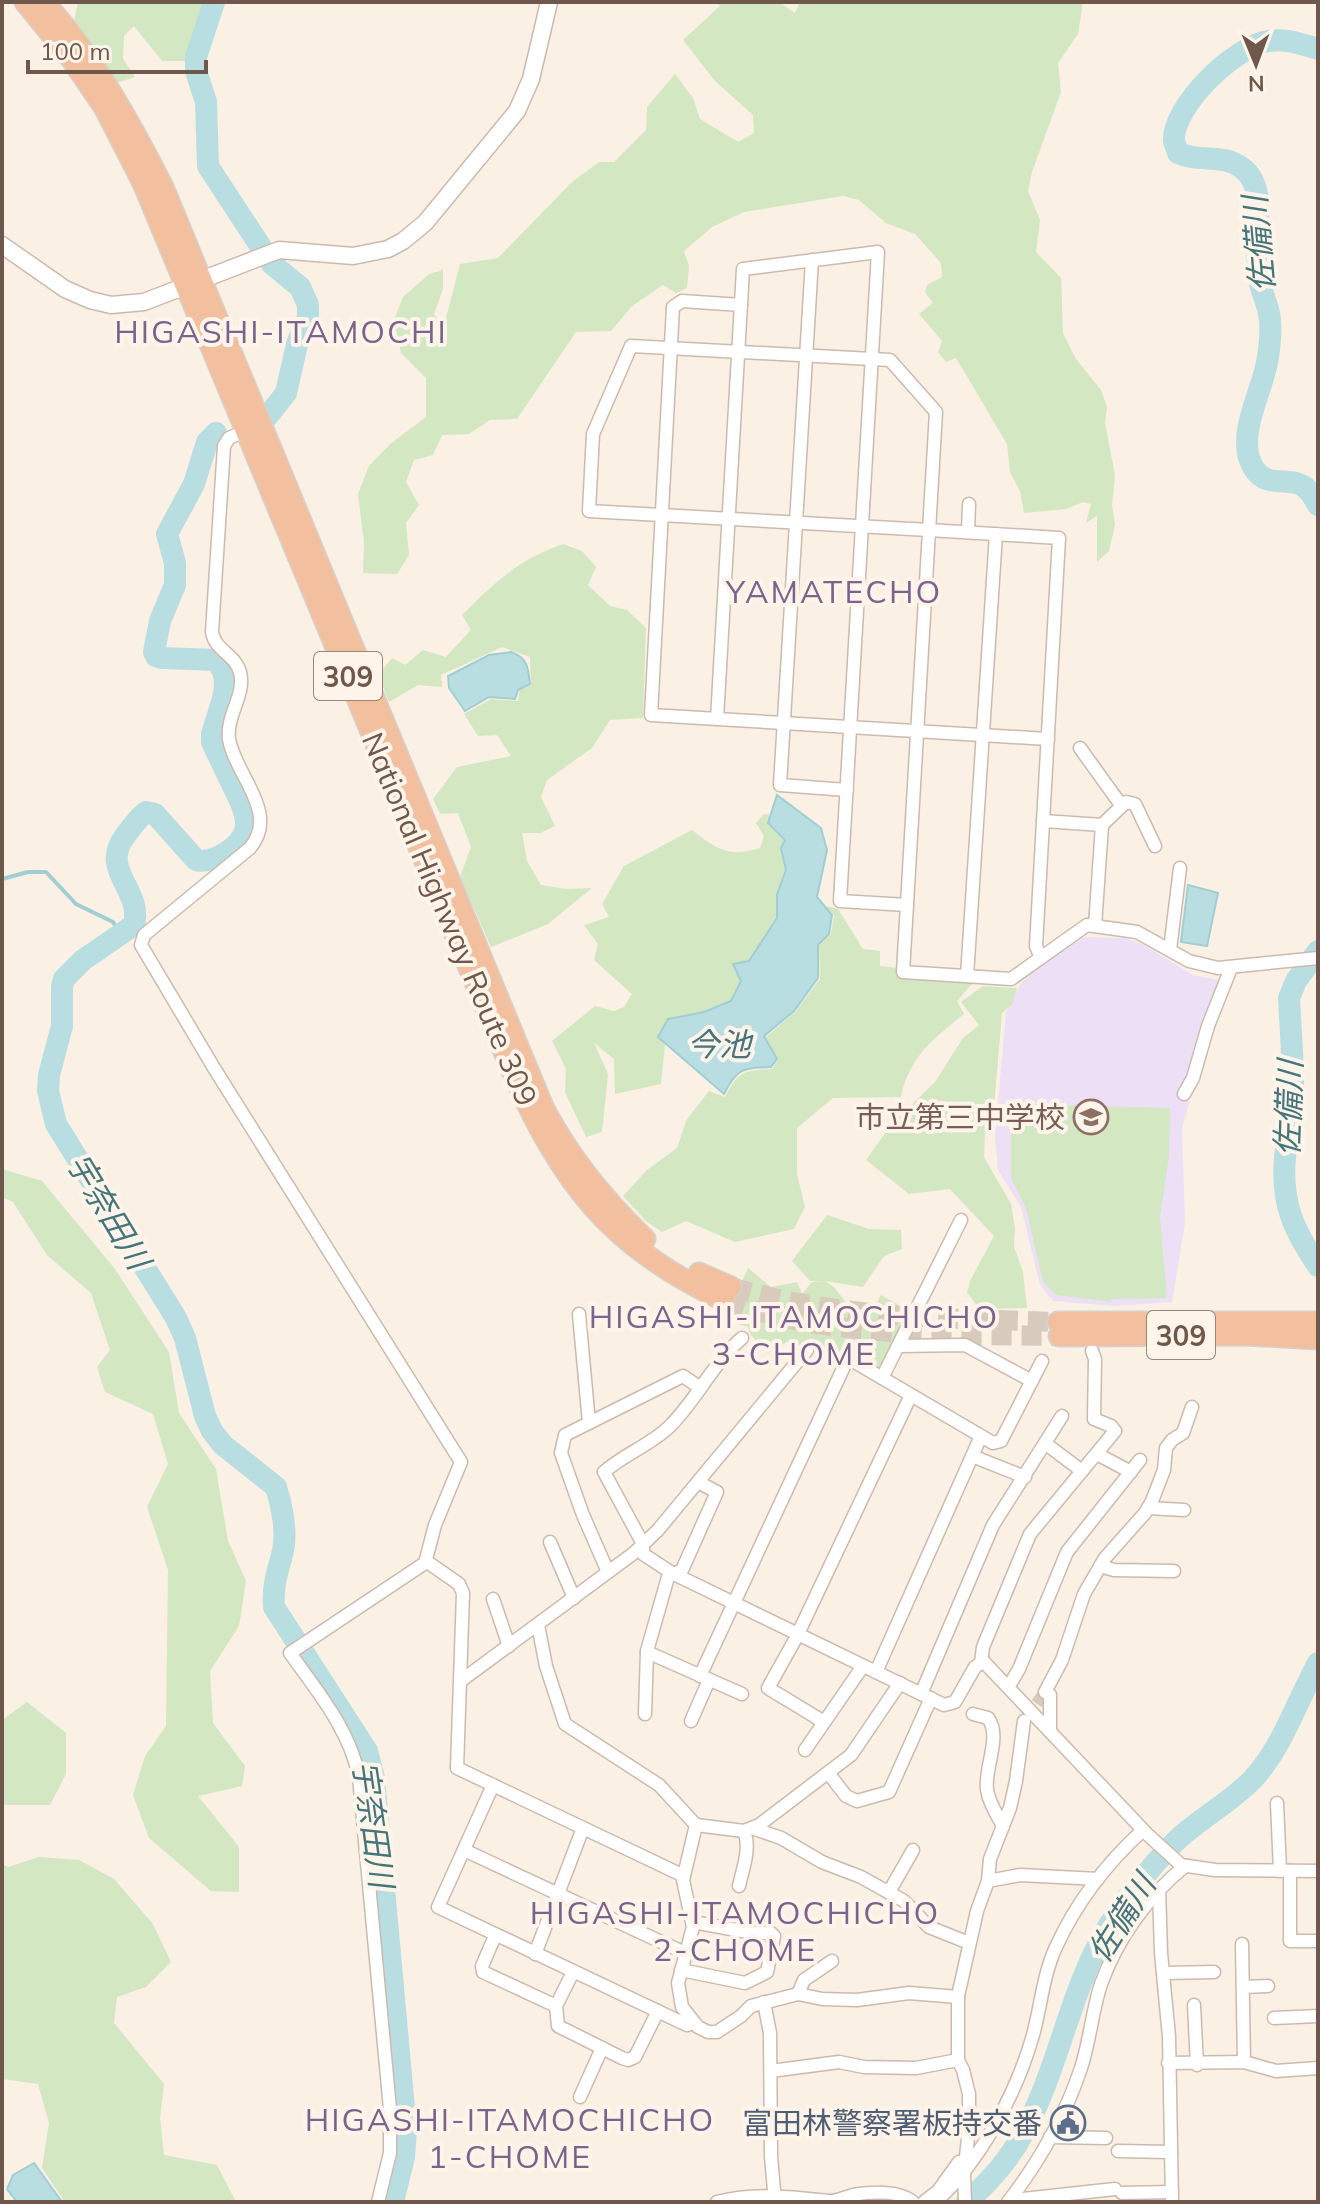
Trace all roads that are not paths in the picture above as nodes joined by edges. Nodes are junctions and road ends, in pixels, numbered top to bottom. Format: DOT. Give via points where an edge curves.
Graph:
graph roads {
  1 [pos="25,2"];
  2 [pos="44,2"];
  3 [pos="549,2"];
  4 [pos="2,245"];
  5 [pos="812,260"];
  6 [pos="195,283"];
  7 [pos="741,305"];
  8 [pos="672,348"];
  9 [pos="738,352"];
  10 [pos="806,356"];
  11 [pos="873,359"];
  12 [pos="254,427"];
  13 [pos="969,504"];
  14 [pos="662,514"];
  15 [pos="728,518"];
  16 [pos="796,522"];
  17 [pos="862,526"];
  18 [pos="929,530"];
  19 [pos="968,532"];
  20 [pos="996,534"];
  21 [pos="717,719"];
  22 [pos="784,723"];
  23 [pos="850,727"];
  24 [pos="917,731"];
  25 [pos="983,735"];
  26 [pos="1048,739"];
  27 [pos="1080,748"];
  28 [pos="847,790"];
  29 [pos="1121,805"];
  30 [pos="1043,821"];
  31 [pos="1102,825"];
  32 [pos="1155,846"];
  33 [pos="1180,868"];
  34 [pos="907,905"];
  35 [pos="1095,926"];
  36 [pos="1170,950"];
  37 [pos="1041,958"];
  38 [pos="1318,958"];
  39 [pos="1231,968"];
  40 [pos="967,976"];
  41 [pos="1184,1094"];
  42 [pos="961,1220"];
  43 [pos="728,1294"];
  44 [pos="579,1314"];
  45 [pos="1318,1322"];
  46 [pos="1059,1329"];
  47 [pos="1304,1332"];
  48 [pos="742,1338"];
  49 [pos="898,1346"];
  50 [pos="807,1350"];
  51 [pos="1092,1351"];
  52 [pos="1042,1361"];
  53 [pos="882,1378"];
  54 [pos="1032,1381"];
  55 [pos="699,1387"];
  56 [pos="911,1395"];
  57 [pos="1192,1407"];
  58 [pos="1062,1416"];
  59 [pos="589,1423"];
  60 [pos="981,1436"];
  61 [pos="1046,1444"];
  62 [pos="1097,1454"];
  63 [pos="972,1456"];
  64 [pos="1140,1460"];
  65 [pos="1082,1471"];
  66 [pos="1131,1472"];
  67 [pos="1025,1477"];
  68 [pos="698,1482"];
  69 [pos="1148,1508"];
  70 [pos="1184,1510"];
  71 [pos="550,1542"];
  72 [pos="643,1544"];
  73 [pos="426,1561"];
  74 [pos="1100,1566"];
  75 [pos="1174,1571"];
  76 [pos="608,1572"];
  77 [pos="674,1574"];
  78 [pos="574,1598"];
  79 [pos="493,1599"];
  80 [pos="734,1603"];
  81 [pos="538,1625"];
  82 [pos="798,1634"];
  83 [pos="509,1646"];
  84 [pos="647,1652"];
  85 [pos="981,1663"];
  86 [pos="863,1666"];
  87 [pos="876,1672"];
  88 [pos="704,1678"];
  89 [pos="462,1680"];
  90 [pos="900,1683"];
  91 [pos="1009,1686"];
  92 [pos="742,1694"];
  93 [pos="926,1696"];
  94 [pos="645,1714"];
  95 [pos="973,1714"];
  96 [pos="691,1721"];
  97 [pos="1024,1721"];
  98 [pos="824,1722"];
  99 [pos="1050,1730"];
  100 [pos="805,1750"];
  101 [pos="829,1774"];
  102 [pos="493,1785"];
  103 [pos="1277,1803"];
  104 [pos="696,1825"];
  105 [pos="1003,1826"];
  106 [pos="583,1828"];
  107 [pos="748,1830"];
  108 [pos="1145,1832"];
  109 [pos="464,1850"];
  110 [pos="913,1850"];
  111 [pos="1183,1866"];
  112 [pos="1285,1871"];
  113 [pos="1318,1871"];
  114 [pos="684,1876"];
  115 [pos="1098,1879"];
  116 [pos="988,1881"];
  117 [pos="739,1886"];
  118 [pos="1159,1889"];
  119 [pos="889,1892"];
  120 [pos="558,1894"];
  121 [pos="693,1922"];
  122 [pos="495,1936"];
  123 [pos="1318,1941"];
  124 [pos="969,1943"];
  125 [pos="1242,1944"];
  126 [pos="535,1954"];
  127 [pos="687,1954"];
  128 [pos="832,1961"];
  129 [pos="681,1970"];
  130 [pos="573,1972"];
  131 [pos="1214,1972"];
  132 [pos="1164,1973"];
  133 [pos="1268,1986"];
  134 [pos="1243,1987"];
  135 [pos="798,1994"];
  136 [pos="958,1997"];
  137 [pos="764,2002"];
  138 [pos="1194,2005"];
  139 [pos="556,2006"];
  140 [pos="658,2011"];
  141 [pos="1318,2016"];
  142 [pos="1274,2018"];
  143 [pos="694,2023"];
  144 [pos="602,2048"];
  145 [pos="958,2060"];
  146 [pos="1244,2062"];
  147 [pos="1168,2063"];
  148 [pos="1197,2065"];
  149 [pos="1318,2068"];
  150 [pos="771,2071"];
  151 [pos="580,2097"];
  152 [pos="1050,2137"];
  153 [pos="1106,2138"];
  154 [pos="1118,2151"];
  155 [pos="1171,2152"];
  156 [pos="965,2166"];
  157 [pos="1097,2197"];
  158 [pos="1172,2197"];
  159 [pos="774,2199"];
  160 [pos="1053,2199"];
  161 [pos="378,2202"];
  162 [pos="717,2202"];
  163 [pos="913,2202"];
  164 [pos="924,2202"];
  165 [pos="935,2202"];
  166 [pos="965,2202"];
  167 [pos="1008,2202"];
  168 [pos="1020,2202"];
  1 -- 6 [label="highway, National Highway Route 309 / 309" via="104,107"];
  2 -- 6 [label="highway, National Highway Route 309 / 309" via="133,127 163,187"];
  3 -- 6 [label="street" via="531,79 517,111 416,232 372,254 279,250"];
  4 -- 6 [label="street" via="65,289 101,303 144,302"];
  5 -- 7 [label="street" via="743,269"];
  5 -- 10 [label="street"];
  5 -- 11 [label="street" via="878,252"];
  6 -- 12 [label="highway, National Highway Route 309 / 309"];
  7 -- 8 [label="street" via="682,301 673,307"];
  7 -- 9 [label="street"];
  8 -- 9 [label="street"];
  8 -- 14 [label="street"];
  8 -- 14 [label="street" via="631,346 593,434 589,511"];
  9 -- 10 [label="street"];
  9 -- 15 [label="street"];
  10 -- 11 [label="street"];
  10 -- 16 [label="street"];
  11 -- 17 [label="street"];
  11 -- 18 [label="street" via="890,360 936,412"];
  12 -- 43 [label="highway, National Highway Route 309 / 309" via="478,991 545,1142 615,1230 664,1269"];
  12 -- 73 [label="street" via="229,438 224,446 212,632 240,673 229,737 261,817 259,835 144,935 141,945 461,1462"];
  13 -- 19 [label="street"];
  14 -- 15 [label="street"];
  14 -- 21 [label="street" via="651,715"];
  15 -- 16 [label="street"];
  15 -- 21 [label="street"];
  16 -- 17 [label="street"];
  16 -- 22 [label="street"];
  17 -- 18 [label="street"];
  17 -- 23 [label="street"];
  18 -- 19 [label="street"];
  18 -- 24 [label="street"];
  19 -- 20 [label="street"];
  20 -- 25 [label="street"];
  20 -- 26 [label="street" via="1059,538"];
  21 -- 22 [label="street"];
  22 -- 23 [label="street"];
  22 -- 28 [label="street" via="780,785"];
  23 -- 24 [label="street"];
  23 -- 28 [label="street"];
  24 -- 25 [label="street"];
  24 -- 34 [label="street"];
  25 -- 26 [label="street"];
  25 -- 40 [label="street"];
  26 -- 30 [label="street"];
  27 -- 29 [label="street"];
  28 -- 34 [label="street" via="840,901"];
  29 -- 31 [label="street"];
  29 -- 32 [label="street" via="1135,804"];
  30 -- 31 [label="street"];
  30 -- 37 [label="street" via="1036,946"];
  31 -- 35 [label="street"];
  33 -- 36 [label="street"];
  34 -- 40 [label="street" via="903,972"];
  35 -- 36 [label="street" via="1137,932"];
  35 -- 37 [label="street" via="1087,925"];
  36 -- 39 [label="street" via="1201,966"];
  37 -- 40 [label="street" via="1011,979"];
  38 -- 39 [label="street"];
  39 -- 41 [label="street"];
  42 -- 49 [label="street"];
  44 -- 59 [label="street"];
  45 -- 47 [label="highway, 309"];
  46 -- 47 [label="highway, 309"];
  48 -- 55 [label="street"];
  49 -- 53 [label="street"];
  49 -- 54 [label="street" via="965,1345"];
  50 -- 68 [label="street"];
  51 -- 62 [label="street" via="1094,1419 1115,1431"];
  52 -- 54 [label="street"];
  53 -- 56 [label="street"];
  53 -- 80 [label="street" via="848,1358"];
  54 -- 60 [label="street" via="1001,1441"];
  55 -- 59 [label="street" via="683,1376"];
  55 -- 72 [label="street" via="667,1429 604,1472"];
  56 -- 60 [label="street"];
  56 -- 82 [label="street"];
  57 -- 69 [label="street" via="1183,1433 1166,1448 1164,1470"];
  58 -- 61 [label="street"];
  59 -- 76 [label="street" via="565,1435 561,1453"];
  60 -- 63 [label="street"];
  61 -- 65 [label="street"];
  61 -- 67 [label="street"];
  62 -- 65 [label="street"];
  62 -- 66 [label="street"];
  63 -- 67 [label="street"];
  63 -- 87 [label="street"];
  64 -- 66 [label="street"];
  65 -- 85 [label="street" via="1030,1534"];
  66 -- 91 [label="street" via="1067,1552"];
  67 -- 93 [label="street" via="993,1525"];
  68 -- 72 [label="street"];
  68 -- 77 [label="street" via="717,1492 682,1570"];
  69 -- 70 [label="street"];
  69 -- 74 [label="street"];
  71 -- 78 [label="street"];
  72 -- 76 [label="street"];
  72 -- 77 [label="street" via="647,1558"];
  73 -- 89 [label="street" via="462,1588"];
  73 -- 161 [label="street" via="290,1653 341,1729 359,1777 390,2109 390,2153"];
  74 -- 75 [label="street"];
  74 -- 99 [label="street" via="1045,1692 1050,1695"];
  76 -- 78 [label="street"];
  77 -- 80 [label="street"];
  77 -- 84 [label="street" via="668,1577"];
  78 -- 81 [label="street"];
  79 -- 83 [label="street"];
  80 -- 82 [label="street"];
  80 -- 88 [label="street"];
  81 -- 83 [label="street"];
  81 -- 104 [label="street" via="565,1724 659,1785"];
  82 -- 86 [label="street"];
  82 -- 98 [label="street" via="768,1688"];
  83 -- 89 [label="street"];
  84 -- 88 [label="street"];
  84 -- 94 [label="street"];
  85 -- 91 [label="street"];
  85 -- 93 [label="street" via="955,1702 944,1705"];
  86 -- 87 [label="street"];
  86 -- 98 [label="street"];
  87 -- 90 [label="street"];
  88 -- 92 [label="street"];
  88 -- 96 [label="street"];
  89 -- 102 [label="street" via="457,1768"];
  90 -- 93 [label="street"];
  90 -- 101 [label="street" via="851,1755"];
  91 -- 99 [label="street"];
  93 -- 101 [label="street" via="889,1792 857,1801 846,1796"];
  95 -- 105 [label="street" via="988,1718 994,1729 987,1794"];
  97 -- 105 [label="street"];
  98 -- 100 [label="street"];
  99 -- 108 [label="street"];
  101 -- 107 [label="street"];
  102 -- 106 [label="street"];
  102 -- 109 [label="street"];
  103 -- 112 [label="street"];
  104 -- 107 [label="street"];
  104 -- 114 [label="street"];
  105 -- 116 [label="street"];
  106 -- 114 [label="street"];
  106 -- 120 [label="street"];
  107 -- 117 [label="street"];
  107 -- 119 [label="street" via="781,1838"];
  108 -- 111 [label="street"];
  108 -- 115 [label="street"];
  109 -- 120 [label="street"];
  109 -- 122 [label="street" via="438,1907"];
  110 -- 119 [label="street"];
  111 -- 112 [label="street"];
  111 -- 118 [label="street"];
  112 -- 113 [label="street"];
  112 -- 123 [label="street" via="1290,1941"];
  114 -- 121 [label="street"];
  115 -- 116 [label="street" via="1020,1875"];
  115 -- 156 [label="street" via="1056,1947 1017,2080"];
  116 -- 124 [label="street"];
  118 -- 132 [label="street"];
  118 -- 152 [label="street" via="1108,1967 1081,2067"];
  119 -- 124 [label="street" via="929,1927"];
  120 -- 126 [label="street"];
  120 -- 127 [label="street"];
  121 -- 127 [label="street"];
  121 -- 129 [label="street" via="771,1933 767,1972 745,1983"];
  122 -- 126 [label="street"];
  122 -- 139 [label="street" via="483,1972"];
  124 -- 136 [label="street"];
  125 -- 134 [label="street"];
  126 -- 130 [label="street"];
  127 -- 129 [label="street"];
  128 -- 135 [label="street" via="804,1980"];
  129 -- 143 [label="street" via="679,1997"];
  130 -- 139 [label="street"];
  130 -- 140 [label="street"];
  131 -- 132 [label="street"];
  132 -- 147 [label="street"];
  133 -- 134 [label="street"];
  134 -- 146 [label="street"];
  135 -- 136 [label="street" via="857,2000 909,1993"];
  135 -- 137 [label="street"];
  136 -- 145 [label="street"];
  137 -- 143 [label="street" via="717,2032"];
  137 -- 150 [label="street"];
  138 -- 148 [label="street"];
  139 -- 144 [label="street" via="558,2026"];
  140 -- 143 [label="street" via="687,2025"];
  140 -- 144 [label="street" via="635,2057 628,2060"];
  141 -- 142 [label="street"];
  144 -- 151 [label="street"];
  145 -- 150 [label="street" via="916,2068 839,2062"];
  145 -- 156 [label="street" via="969,2094"];
  146 -- 148 [label="street"];
  146 -- 149 [label="street" via="1276,2071"];
  147 -- 148 [label="street"];
  147 -- 155 [label="street"];
  150 -- 159 [label="street"];
  152 -- 153 [label="street"];
  152 -- 167 [label="street"];
  154 -- 155 [label="street"];
  155 -- 158 [label="street"];
  156 -- 164 [label="street"];
  156 -- 165 [label="street"];
  156 -- 166 [label="street"];
  157 -- 158 [label="street" via="1118,2191"];
  157 -- 160 [label="street"];
  159 -- 162 [label="street" via="751,2195"];
  159 -- 163 [label="street" via="828,2201 893,2193"];
  160 -- 168 [label="street"];
}
